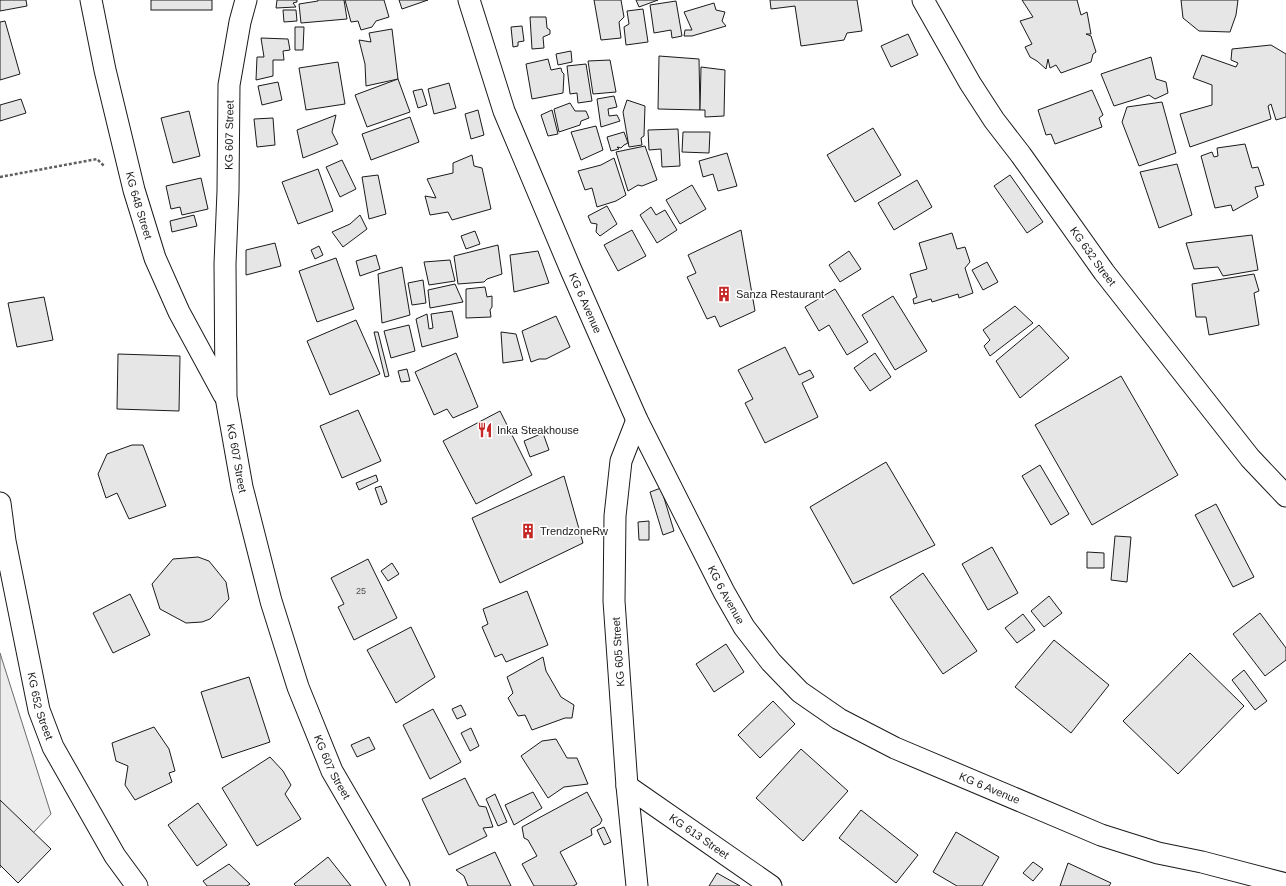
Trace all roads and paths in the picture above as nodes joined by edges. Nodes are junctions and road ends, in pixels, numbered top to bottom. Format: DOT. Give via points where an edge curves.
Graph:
graph roads {
  1 [pos="91,0"];
  2 [pos="246,0"];
  3 [pos="469,0"];
  4 [pos="924,0"];
  5 [pos="107,169"];
  6 [pos="0,177"];
  7 [pos="226,397"];
  8 [pos="637,420"];
  9 [pos="1286,496"];
  10 [pos="0,503"];
  11 [pos="627,786"];
  12 [pos="1286,884"];
  13 [pos="137,886"];
  14 [pos="399,886"];
  15 [pos="637,886"];
  16 [pos="771,886"];
  1 -- 7 [label="street, KG 648 Street" via="134,190 155,258 179,312"];
  2 -- 7 [label="street, KG 607 Street" via="229,85 225,264"];
  3 -- 8 [label="street, KG 6 Avenue" via="504,111"];
  4 -- 9 [label="street, KG 632 Street" via="970,83 994,120 1104,272 1250,458"];
  5 -- 6 [label="path" via="97,159"];
  7 -- 14 [label="street, KG 607 Street" via="242,487 271,601 298,687 332,771"];
  8 -- 11 [label="street, KG 605 Street" via="621,461 615,516 614,600"];
  8 -- 12 [label="street, KG 6 Avenue" via="744,627 771,662 800,692 839,719 895,748 1101,835 1158,853"];
  10 -- 13 [label="street, KG 652 Street" via="5,541 39,710 52,747 115,856"];
  11 -- 15 [label="street, KG 605 Street"];
  11 -- 16 [label="street, KG 613 Street"];
}
